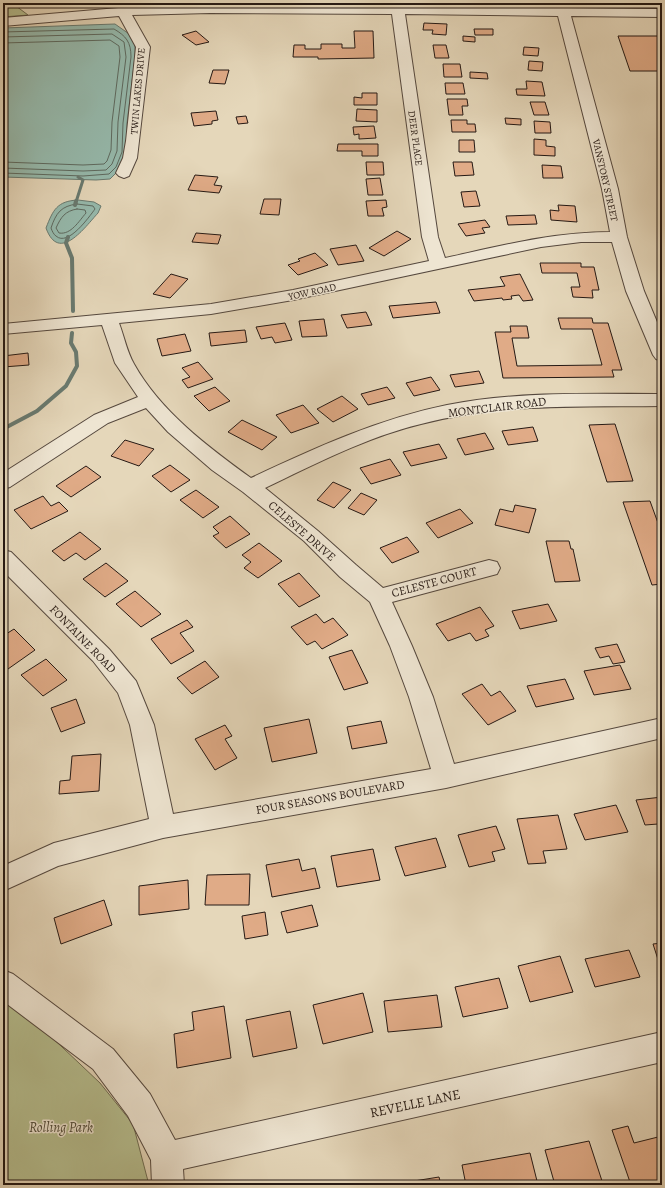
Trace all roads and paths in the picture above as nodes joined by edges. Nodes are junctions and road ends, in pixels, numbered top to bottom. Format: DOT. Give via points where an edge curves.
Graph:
graph roads {
  1 [pos="106,3"];
  2 [pos="563,7"];
  3 [pos="398,11"];
  4 [pos="121,12"];
  5 [pos="662,13"];
  6 [pos="3,22"];
  7 [pos="124,173"];
  8 [pos="619,236"];
  9 [pos="438,263"];
  10 [pos="109,319"];
  11 [pos="3,329"];
  12 [pos="662,354"];
  13 [pos="149,400"];
  14 [pos="662,400"];
  15 [pos="3,482"];
  16 [pos="250,487"];
  17 [pos="3,558"];
  18 [pos="489,568"];
  19 [pos="379,597"];
  20 [pos="662,728"];
  21 [pos="446,777"];
  22 [pos="163,827"];
  23 [pos="3,879"];
  24 [pos="3,984"];
  25 [pos="662,1047"];
  26 [pos="168,1171"];
  1 -- 4 [label="street"];
  2 -- 3 [label="street"];
  2 -- 5 [label="street"];
  2 -- 8 [label="street, VANSTORY STREET" via="610,189"];
  3 -- 4 [label="street" via="210,9"];
  3 -- 9 [label="street, DEER PLACE" via="430,237"];
  4 -- 6 [label="street"];
  4 -- 7 [label="street, TWIN LAKES DRIVE" via="138,34 143,47 133,141"];
  8 -- 9 [label="street, YOW ROAD" via="541,242"];
  8 -- 12 [label="street, VANSTORY STREET" via="635,291"];
  9 -- 10 [label="street, YOW ROAD" via="292,296 211,309"];
  10 -- 11 [label="street, YOW ROAD"];
  10 -- 13 [label="street, CELESTE DRIVE" via="124,363"];
  13 -- 15 [label="street" via="102,419"];
  13 -- 16 [label="street, CELESTE DRIVE" via="175,427 219,465"];
  14 -- 16 [label="street, MONTCLAIR ROAD" via="552,401 477,407 419,418 371,433"];
  16 -- 19 [label="street, CELESTE DRIVE" via="311,536"];
  17 -- 22 [label="street, FONTAINE ROAD" via="101,655 128,688 142,725"];
  18 -- 19 [label="street, CELESTE COURT"];
  19 -- 21 [label="street, CELESTE DRIVE" via="421,697"];
  20 -- 21 [label="street, FOUR SEASONS BOULEVARD"];
  21 -- 22 [label="street, FOUR SEASONS BOULEVARD"];
  22 -- 23 [label="street, FOUR SEASONS BOULEVARD" via="54,855"];
  24 -- 26 [label="street" via="103,1059 139,1104"];
  25 -- 26 [label="street, REVELLE LANE"];
}
